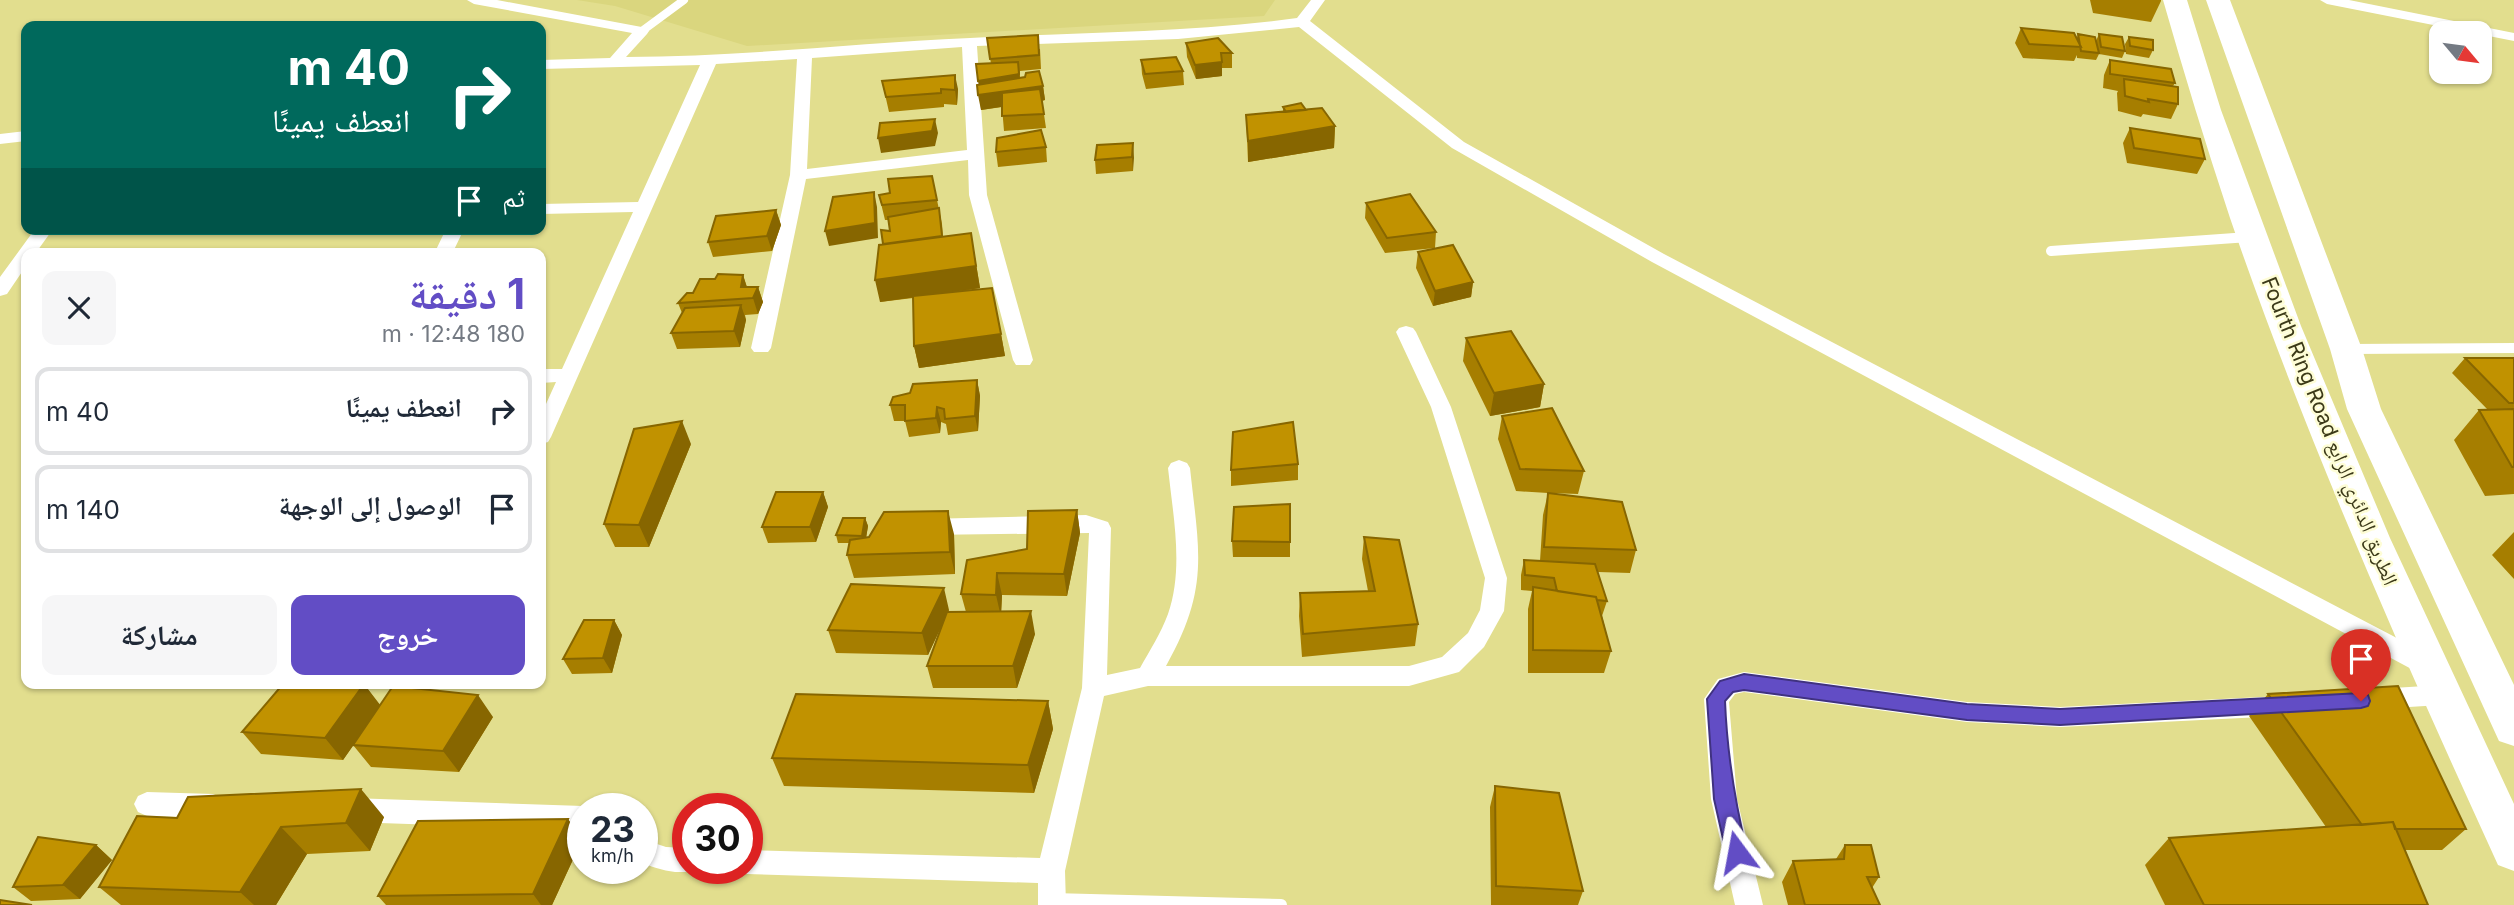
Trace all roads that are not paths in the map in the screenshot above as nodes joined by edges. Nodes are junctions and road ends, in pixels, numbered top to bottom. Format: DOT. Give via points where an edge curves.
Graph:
graph roads {
  1 [pos="474,0"];
  2 [pos="684,0"];
  3 [pos="1318,0"];
  4 [pos="2175,0"];
  5 [pos="2218,0"];
  6 [pos="2327,0"];
  7 [pos="1302,22"];
  8 [pos="642,31"];
  9 [pos="2514,37"];
  10 [pos="968,42"];
  11 [pos="805,53"];
  12 [pos="709,60"];
  13 [pos="614,62"];
  14 [pos="546,65"];
  15 [pos="21,137"];
  16 [pos="0,139"];
  17 [pos="975,154"];
  18 [pos="799,174"];
  19 [pos="643,207"];
  20 [pos="546,209"];
  21 [pos="2252,237"];
  22 [pos="2051,251"];
  23 [pos="21,261"];
  24 [pos="0,290"];
  25 [pos="1406,332"];
  26 [pos="761,348"];
  27 [pos="2514,348"];
  28 [pos="2346,349"];
  29 [pos="1023,360"];
  30 [pos="568,375"];
  31 [pos="546,376"];
  32 [pos="2315,401"];
  33 [pos="2364,409"];
  34 [pos="546,426"];
  35 [pos="1179,468"];
  36 [pos="898,527"];
  37 [pos="1147,676"];
  38 [pos="2434,680"];
  39 [pos="1094,688"];
  40 [pos="2347,701"];
  41 [pos="2307,704"];
  42 [pos="2514,728"];
  43 [pos="147,804"];
  44 [pos="243,807"];
  45 [pos="325,809"];
  46 [pos="567,817"];
  47 [pos="2514,851"];
  48 [pos="763,862"];
  49 [pos="1051,871"];
  50 [pos="1052,902"];
  51 [pos="1282,905"];
  52 [pos="1749,905"];
  1 -- 8 [label="street"];
  2 -- 8 [label="lane"];
  3 -- 7 [label="street"];
  4 -- 21 [label="main road, Fourth Ring Road الطريق الدائري الرابع" via="2202,96"];
  5 -- 28 [label="main road, Fourth Ring Road الطريق الدائري الرابع"];
  6 -- 9 [label="street"];
  7 -- 10 [label="street" via="1233,32"];
  7 -- 38 [label="street" via="1458,145"];
  8 -- 13 [label="street"];
  10 -- 11 [label="street"];
  10 -- 17 [label="street"];
  11 -- 12 [label="street"];
  11 -- 18 [label="street"];
  12 -- 13 [label="street"];
  12 -- 19 [label="street"];
  13 -- 14 [label="street"];
  15 -- 16 [label="street"];
  17 -- 18 [label="street"];
  17 -- 29 [label="street" via="978,195"];
  18 -- 26 [label="street"];
  19 -- 20 [label="street"];
  19 -- 30 [label="street"];
  21 -- 22 [label="lane"];
  21 -- 32 [label="main road, Fourth Ring Road الطريق الدائري الرابع"];
  23 -- 24 [label="street"];
  25 -- 37 [label="street" via="1441,407 1496,578 1492,611 1476,640 1450,665 1409,676"];
  27 -- 28 [label="lane"];
  28 -- 33 [label="main road, Fourth Ring Road الطريق الدائري الرابع"];
  30 -- 31 [label="street"];
  30 -- 34 [label="street"];
  32 -- 33 [label="main road"];
  32 -- 38 [label="main road, Fourth Ring Road الطريق الدائري الرابع"];
  33 -- 42 [label="main road, Fourth Ring Road الطريق الدائري الرابع"];
  35 -- 37 [label="street" via="1187,567 1184,602 1171,636"];
  36 -- 39 [label="street" via="1086,523 1100,528"];
  37 -- 39 [label="street"];
  38 -- 40 [label="street"];
  38 -- 47 [label="main road, Fourth Ring Road الطريق الدائري الرابع"];
  39 -- 49 [label="street"];
  41 -- 52 [label="street" via="2060,717 1967,712 1744,682 1727,686 1716,699 1724,799"];
  43 -- 44 [label="street"];
  45 -- 46 [label="street"];
  48 -- 49 [label="street"];
  49 -- 50 [label="street"];
  50 -- 51 [label="lane"];
}
